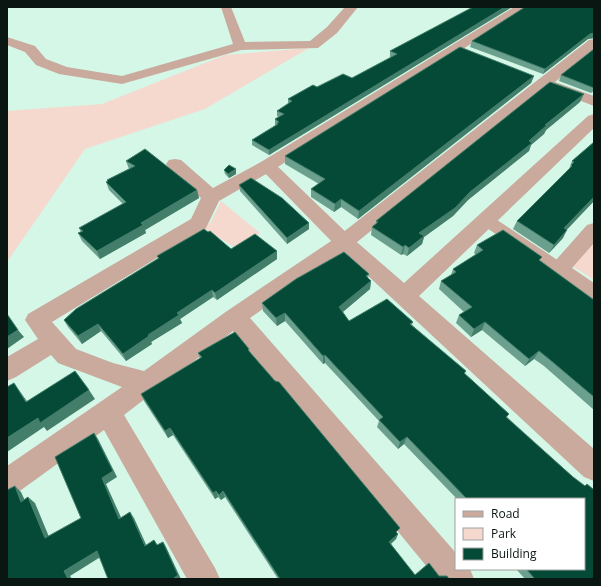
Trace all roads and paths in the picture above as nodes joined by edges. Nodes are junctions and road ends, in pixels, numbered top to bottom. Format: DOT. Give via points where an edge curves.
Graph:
graph roads {
  1 [pos="352,7"];
  2 [pos="523,7"];
  3 [pos="226,8"];
  4 [pos="7,41"];
  5 [pos="594,43"];
  6 [pos="240,46"];
  7 [pos="457,48"];
  8 [pos="472,54"];
  9 [pos="537,79"];
  10 [pos="594,101"];
  11 [pos="594,118"];
  12 [pos="175,164"];
  13 [pos="267,166"];
  14 [pos="211,198"];
  15 [pos="486,220"];
  16 [pos="594,230"];
  17 [pos="344,242"];
  18 [pos="559,270"];
  19 [pos="594,294"];
  20 [pos="404,296"];
  21 [pos="235,317"];
  22 [pos="54,341"];
  23 [pos="7,370"];
  24 [pos="148,383"];
  25 [pos="108,412"];
  26 [pos="594,467"];
  27 [pos="7,483"];
  28 [pos="204,579"];
  29 [pos="458,579"];
  1 -- 6 [label="street" via="332,30 313,45"];
  2 -- 7 [label="street"];
  3 -- 6 [label="street"];
  4 -- 6 [label="street" via="30,49 41,62 64,72 122,80"];
  5 -- 9 [label="street"];
  7 -- 8 [label="street"];
  7 -- 13 [label="street"];
  9 -- 10 [label="street"];
  9 -- 17 [label="street"];
  11 -- 15 [label="street"];
  12 -- 14 [label="street"];
  13 -- 14 [label="street"];
  13 -- 17 [label="street"];
  14 -- 22 [label="street" via="200,223 36,320"];
  15 -- 18 [label="street"];
  15 -- 20 [label="street"];
  16 -- 18 [label="street"];
  17 -- 20 [label="street"];
  17 -- 21 [label="street"];
  18 -- 19 [label="street"];
  20 -- 26 [label="street"];
  21 -- 24 [label="street"];
  21 -- 29 [label="street"];
  22 -- 23 [label="street"];
  22 -- 24 [label="street" via="67,356"];
  24 -- 25 [label="street"];
  25 -- 27 [label="street"];
  25 -- 28 [label="street"];
}
